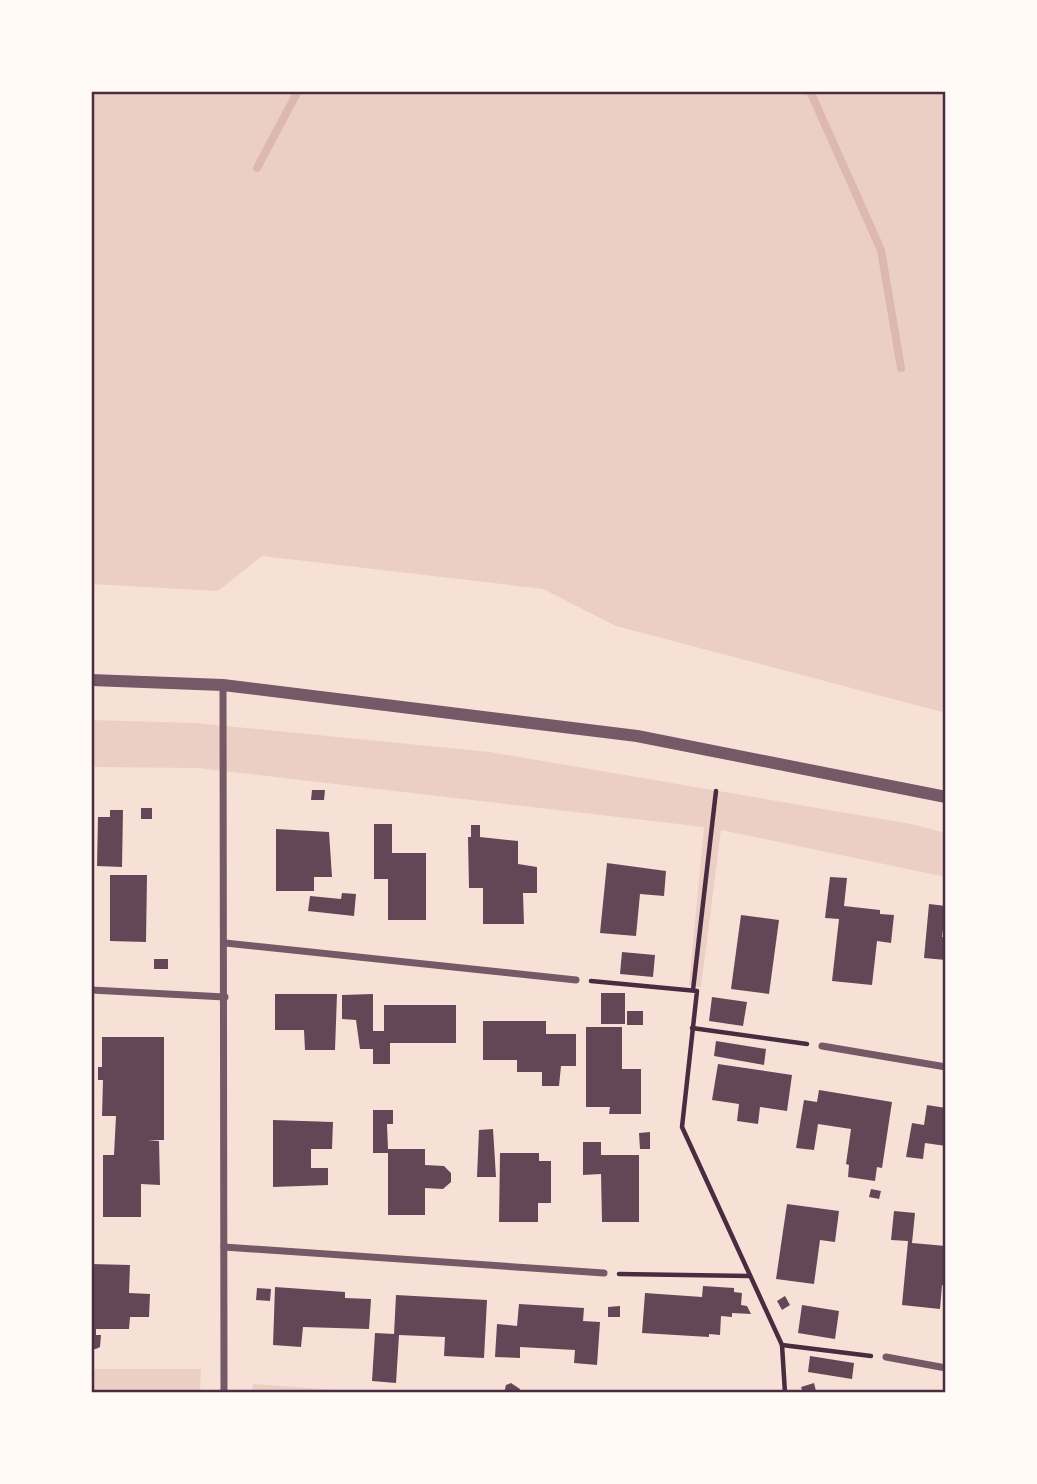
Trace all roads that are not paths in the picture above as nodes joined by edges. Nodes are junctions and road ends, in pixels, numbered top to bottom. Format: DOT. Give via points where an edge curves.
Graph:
graph roads {
  1 [pos="91,680"];
  2 [pos="223,685"];
  3 [pos="946,797"];
  4 [pos="225,943"];
  5 [pos="576,980"];
  6 [pos="91,990"];
  7 [pos="225,998"];
  8 [pos="822,1046"];
  9 [pos="946,1067"];
  10 [pos="224,1247"];
  11 [pos="604,1273"];
  12 [pos="886,1357"];
  13 [pos="946,1368"];
  14 [pos="223,1393"];
  1 -- 2 [label="street"];
  2 -- 3 [label="street" via="637,736"];
  2 -- 4 [label="street"];
  4 -- 5 [label="street"];
  4 -- 7 [label="street"];
  6 -- 7 [label="street"];
  7 -- 10 [label="street"];
  8 -- 9 [label="street"];
  10 -- 11 [label="street"];
  10 -- 14 [label="street"];
  12 -- 13 [label="street"];
}
